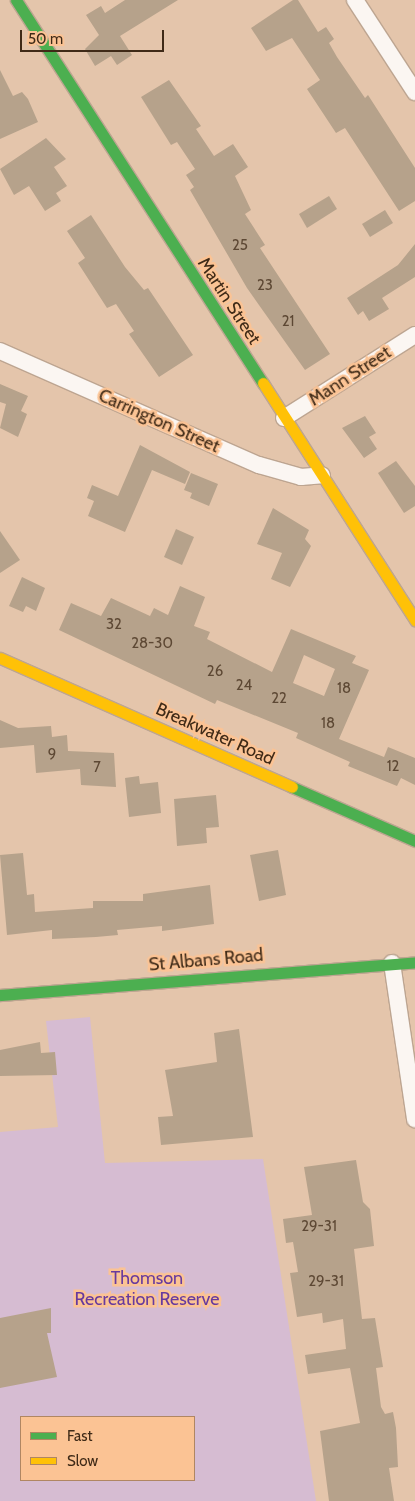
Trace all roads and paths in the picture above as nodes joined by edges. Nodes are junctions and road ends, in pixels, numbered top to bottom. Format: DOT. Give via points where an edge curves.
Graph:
graph roads {
  1 [pos="16,0"];
  2 [pos="355,0"];
  3 [pos="415,92"];
  4 [pos="415,334"];
  5 [pos="0,351"];
  6 [pos="284,418"];
  7 [pos="322,474"];
  8 [pos="415,620"];
  9 [pos="0,658"];
  10 [pos="415,841"];
  11 [pos="415,962"];
  12 [pos="392,963"];
  13 [pos="0,995"];
  14 [pos="415,1119"];
  1 -- 6 [label="street, Martin Street"];
  2 -- 3 [label="street"];
  4 -- 6 [label="street, Mann Street"];
  5 -- 7 [label="street, Carrington Street" via="259,465 302,477"];
  6 -- 7 [label="street, Martin Street"];
  7 -- 8 [label="street, Martin Street"];
  9 -- 10 [label="street, Breakwater Road"];
  11 -- 12 [label="street, St Albans Road"];
  12 -- 13 [label="street, St Albans Road"];
  12 -- 14 [label="street"];
}
